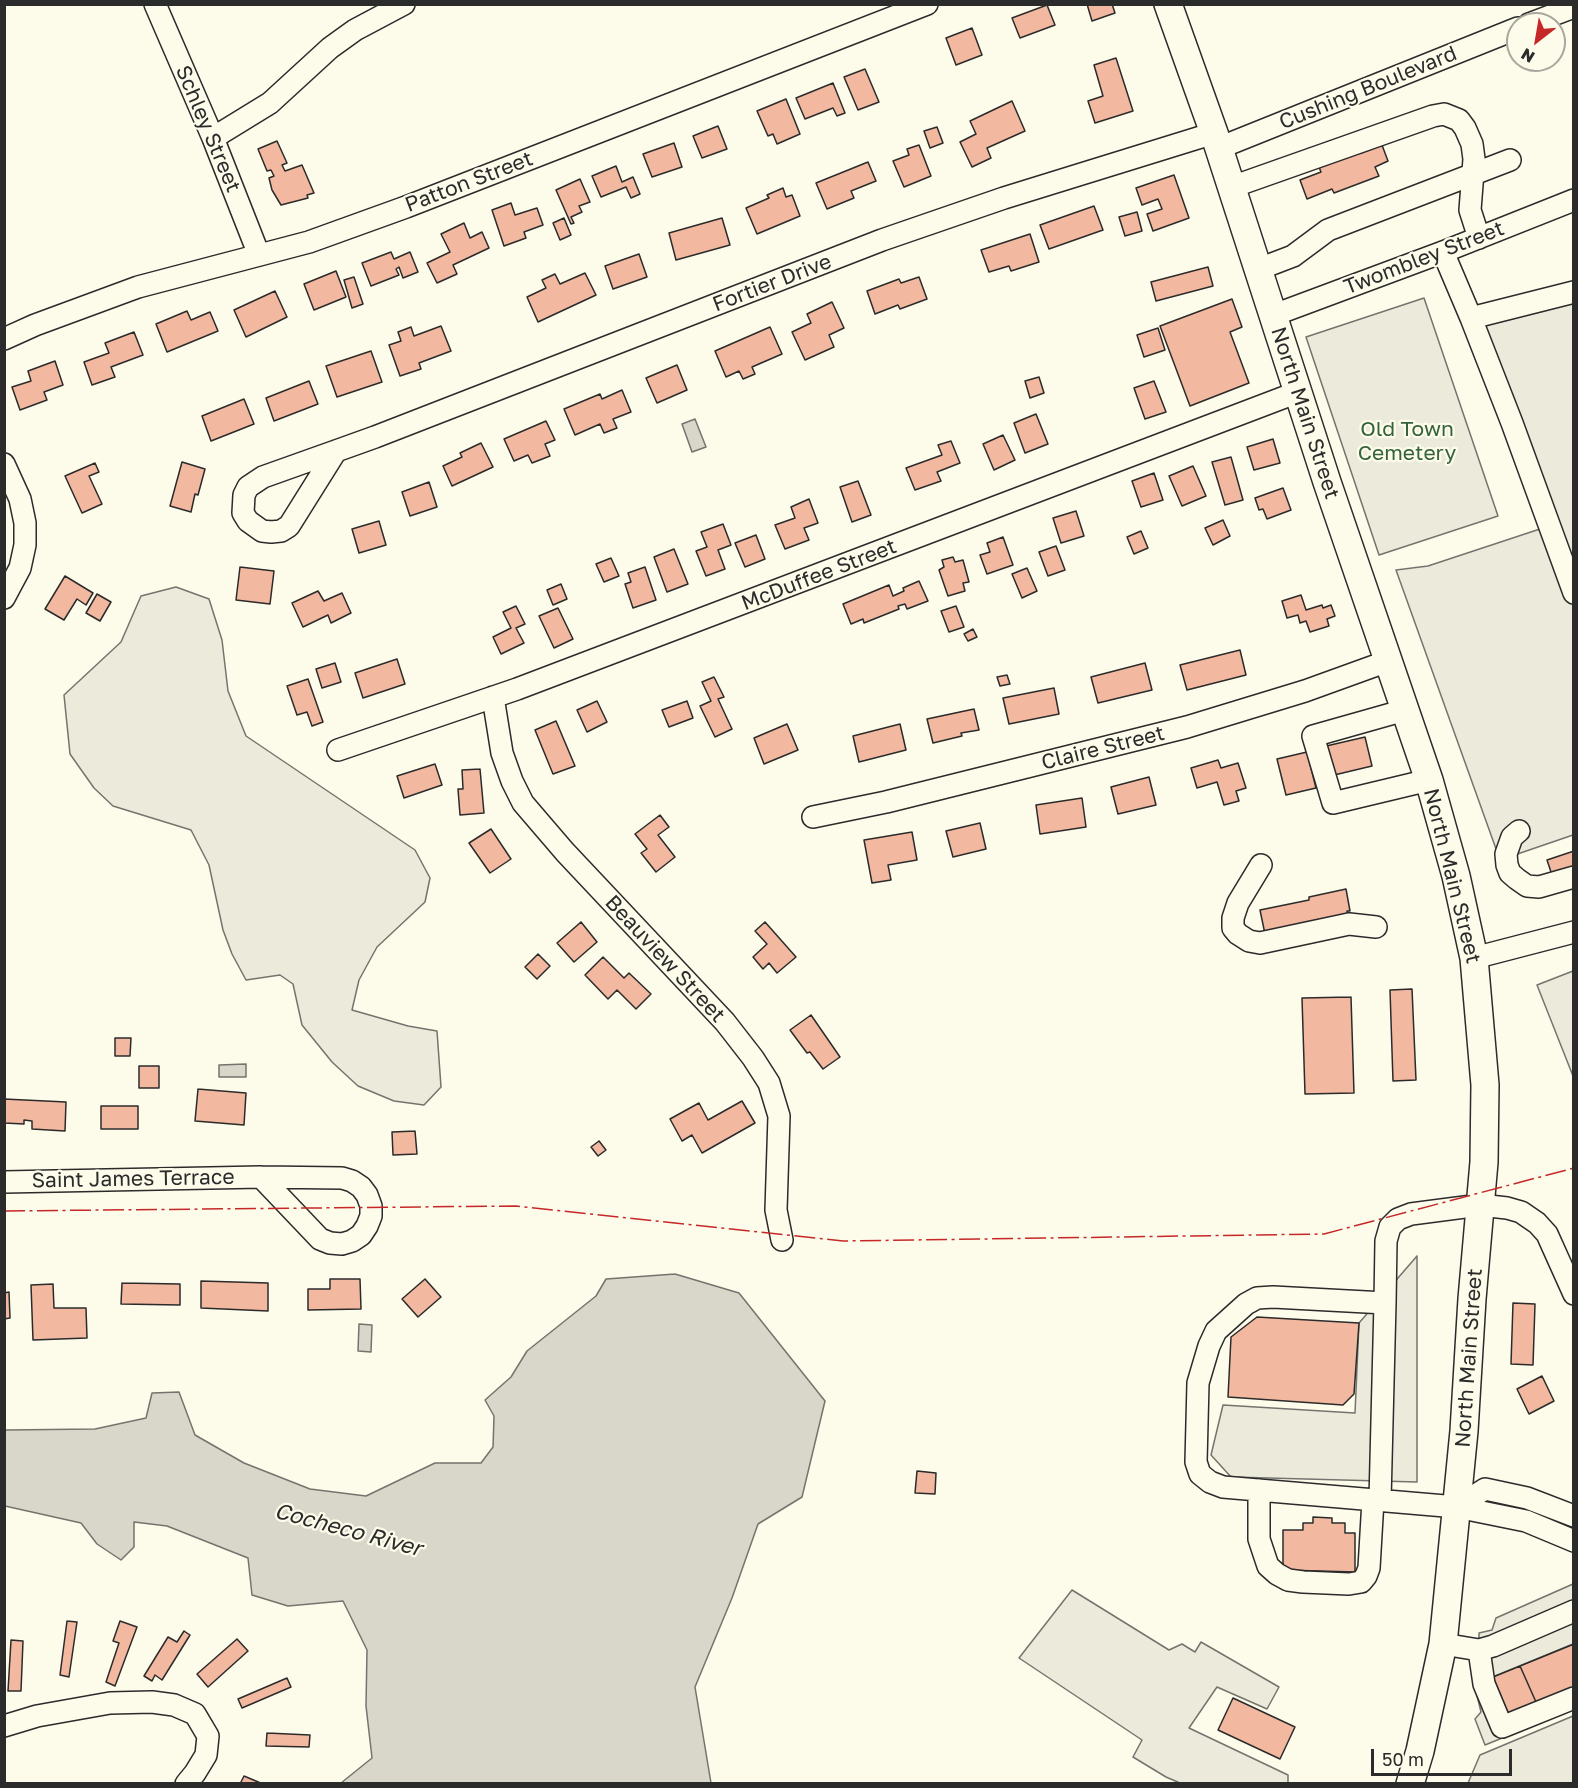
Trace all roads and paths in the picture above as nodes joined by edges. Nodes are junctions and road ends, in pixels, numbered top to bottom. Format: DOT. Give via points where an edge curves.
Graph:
graph roads {
  1 [pos="155,4"];
  2 [pos="404,4"];
  3 [pos="927,4"];
  4 [pos="1168,4"];
  5 [pos="1506,33"];
  6 [pos="213,138"];
  7 [pos="1217,141"];
  8 [pos="1510,160"];
  9 [pos="1472,175"];
  10 [pos="1232,187"];
  11 [pos="1574,200"];
  12 [pos="1479,238"];
  13 [pos="1443,252"];
  14 [pos="259,255"];
  15 [pos="1259,269"];
  16 [pos="1574,292"];
  17 [pos="1274,315"];
  18 [pos="1471,318"];
  19 [pos="4,339"];
  20 [pos="1298,392"];
  21 [pos="336,451"];
  22 [pos="4,464"];
  23 [pos="1574,593"];
  24 [pos="4,598"];
  25 [pos="1388,661"];
  26 [pos="493,697"];
  27 [pos="1405,710"];
  28 [pos="338,750"];
  29 [pos="1429,780"];
  30 [pos="813,817"];
  31 [pos="1519,831"];
  32 [pos="1261,865"];
  33 [pos="1574,877"];
  34 [pos="1376,927"];
  35 [pos="1574,932"];
  36 [pos="1474,958"];
  37 [pos="261,1177"];
  38 [pos="4,1182"];
  39 [pos="1480,1205"];
  40 [pos="782,1240"];
  41 [pos="1574,1294"];
  42 [pos="1385,1303"];
  43 [pos="1259,1490"];
  44 [pos="1377,1500"];
  45 [pos="1457,1507"];
  46 [pos="1574,1516"];
  47 [pos="1574,1541"];
  48 [pos="1574,1611"];
  49 [pos="1443,1644"];
  50 [pos="1479,1650"];
  51 [pos="1574,1698"];
  52 [pos="4,1726"];
  53 [pos="186,1784"];
  54 [pos="1410,1784"];
  1 -- 6 [label="street, Schley Street"];
  2 -- 6 [label="street" via="355,30 270,103"];
  3 -- 14 [label="street, Patton Street" via="406,207 309,242"];
  4 -- 7 [label="main road, North Main Street"];
  5 -- 7 [label="street, Cushing Boulevard"];
  6 -- 14 [label="street, Schley Street"];
  7 -- 10 [label="main road, North Main Street"];
  7 -- 21 [label="street, Fortier Drive" via="1004,198 882,240"];
  8 -- 9 [label="street"];
  9 -- 10 [label="street" via="1472,144 1465,128 1459,120 1444,114"];
  9 -- 12 [label="street" via="1470,210"];
  9 -- 15 [label="street" via="1329,230 1293,256"];
  10 -- 15 [label="main road, North Main Street"];
  11 -- 12 [label="street, Twombley Street"];
  12 -- 13 [label="street, Twombley Street"];
  13 -- 17 [label="street, Twombley Street"];
  13 -- 18 [label="street"];
  14 -- 19 [label="street, Patton Street" via="138,287"];
  15 -- 17 [label="main road, North Main Street"];
  16 -- 18 [label="street"];
  17 -- 20 [label="main road, North Main Street"];
  18 -- 23 [label="street"];
  20 -- 25 [label="main road, North Main Street"];
  20 -- 26 [label="street, McDuffee Street"];
  21 -- 21 [label="street, Fortier Drive" via="255,480 242,504 248,521 262,531 281,531 289,526"];
  22 -- 24 [label="street" via="20,500 25,523 20,568"];
  25 -- 27 [label="main road, North Main Street"];
  25 -- 30 [label="street, Claire Street" via="1305,692 1187,727"];
  26 -- 28 [label="street, McDuffee Street"];
  26 -- 40 [label="street, Beauview Street" via="502,753 523,804 725,1022 769,1083 779,1116 776,1210"];
  27 -- 29 [label="main road, North Main Street"];
  27 -- 29 [label="street" via="1313,736 1333,803"];
  29 -- 36 [label="main road, North Main Street"];
  31 -- 33 [label="street" via="1512,837 1506,854 1510,873 1517,879 1527,886 1539,887"];
  32 -- 34 [label="street" via="1233,918 1233,928 1249,941 1260,943 1349,924"];
  35 -- 36 [label="street"];
  36 -- 39 [label="main road, North Main Street" via="1485,1085"];
  37 -- 37 [label="street, Saint James Terrace" via="352,1181 361,1187 371,1206 367,1227 361,1235 342,1244 320,1239"];
  37 -- 38 [label="street, Saint James Terrace"];
  39 -- 41 [label="street" via="1521,1212 1538,1223 1547,1234"];
  39 -- 42 [label="street" via="1412,1215 1398,1219 1390,1227 1386,1240"];
  39 -- 45 [label="main road, North Main Street"];
  42 -- 43 [label="street" via="1257,1298 1216,1331 1198,1383 1200,1474 1223,1487"];
  42 -- 44 [label="street"];
  43 -- 44 [label="street"];
  43 -- 44 [label="street" via="1259,1539 1268,1566 1288,1580 1303,1582 1361,1582 1369,1568"];
  44 -- 45 [label="street"];
  45 -- 46 [label="street" via="1485,1489 1527,1498"];
  45 -- 47 [label="street" via="1526,1521"];
  45 -- 49 [label="main road, North Main Street"];
  48 -- 50 [label="street"];
  49 -- 50 [label="street"];
  49 -- 54 [label="main road, North Main Street"];
  50 -- 51 [label="street" via="1484,1684 1502,1727"];
  52 -- 53 [label="street" via="110,1703 174,1705 195,1714 208,1736 206,1755"];
}
